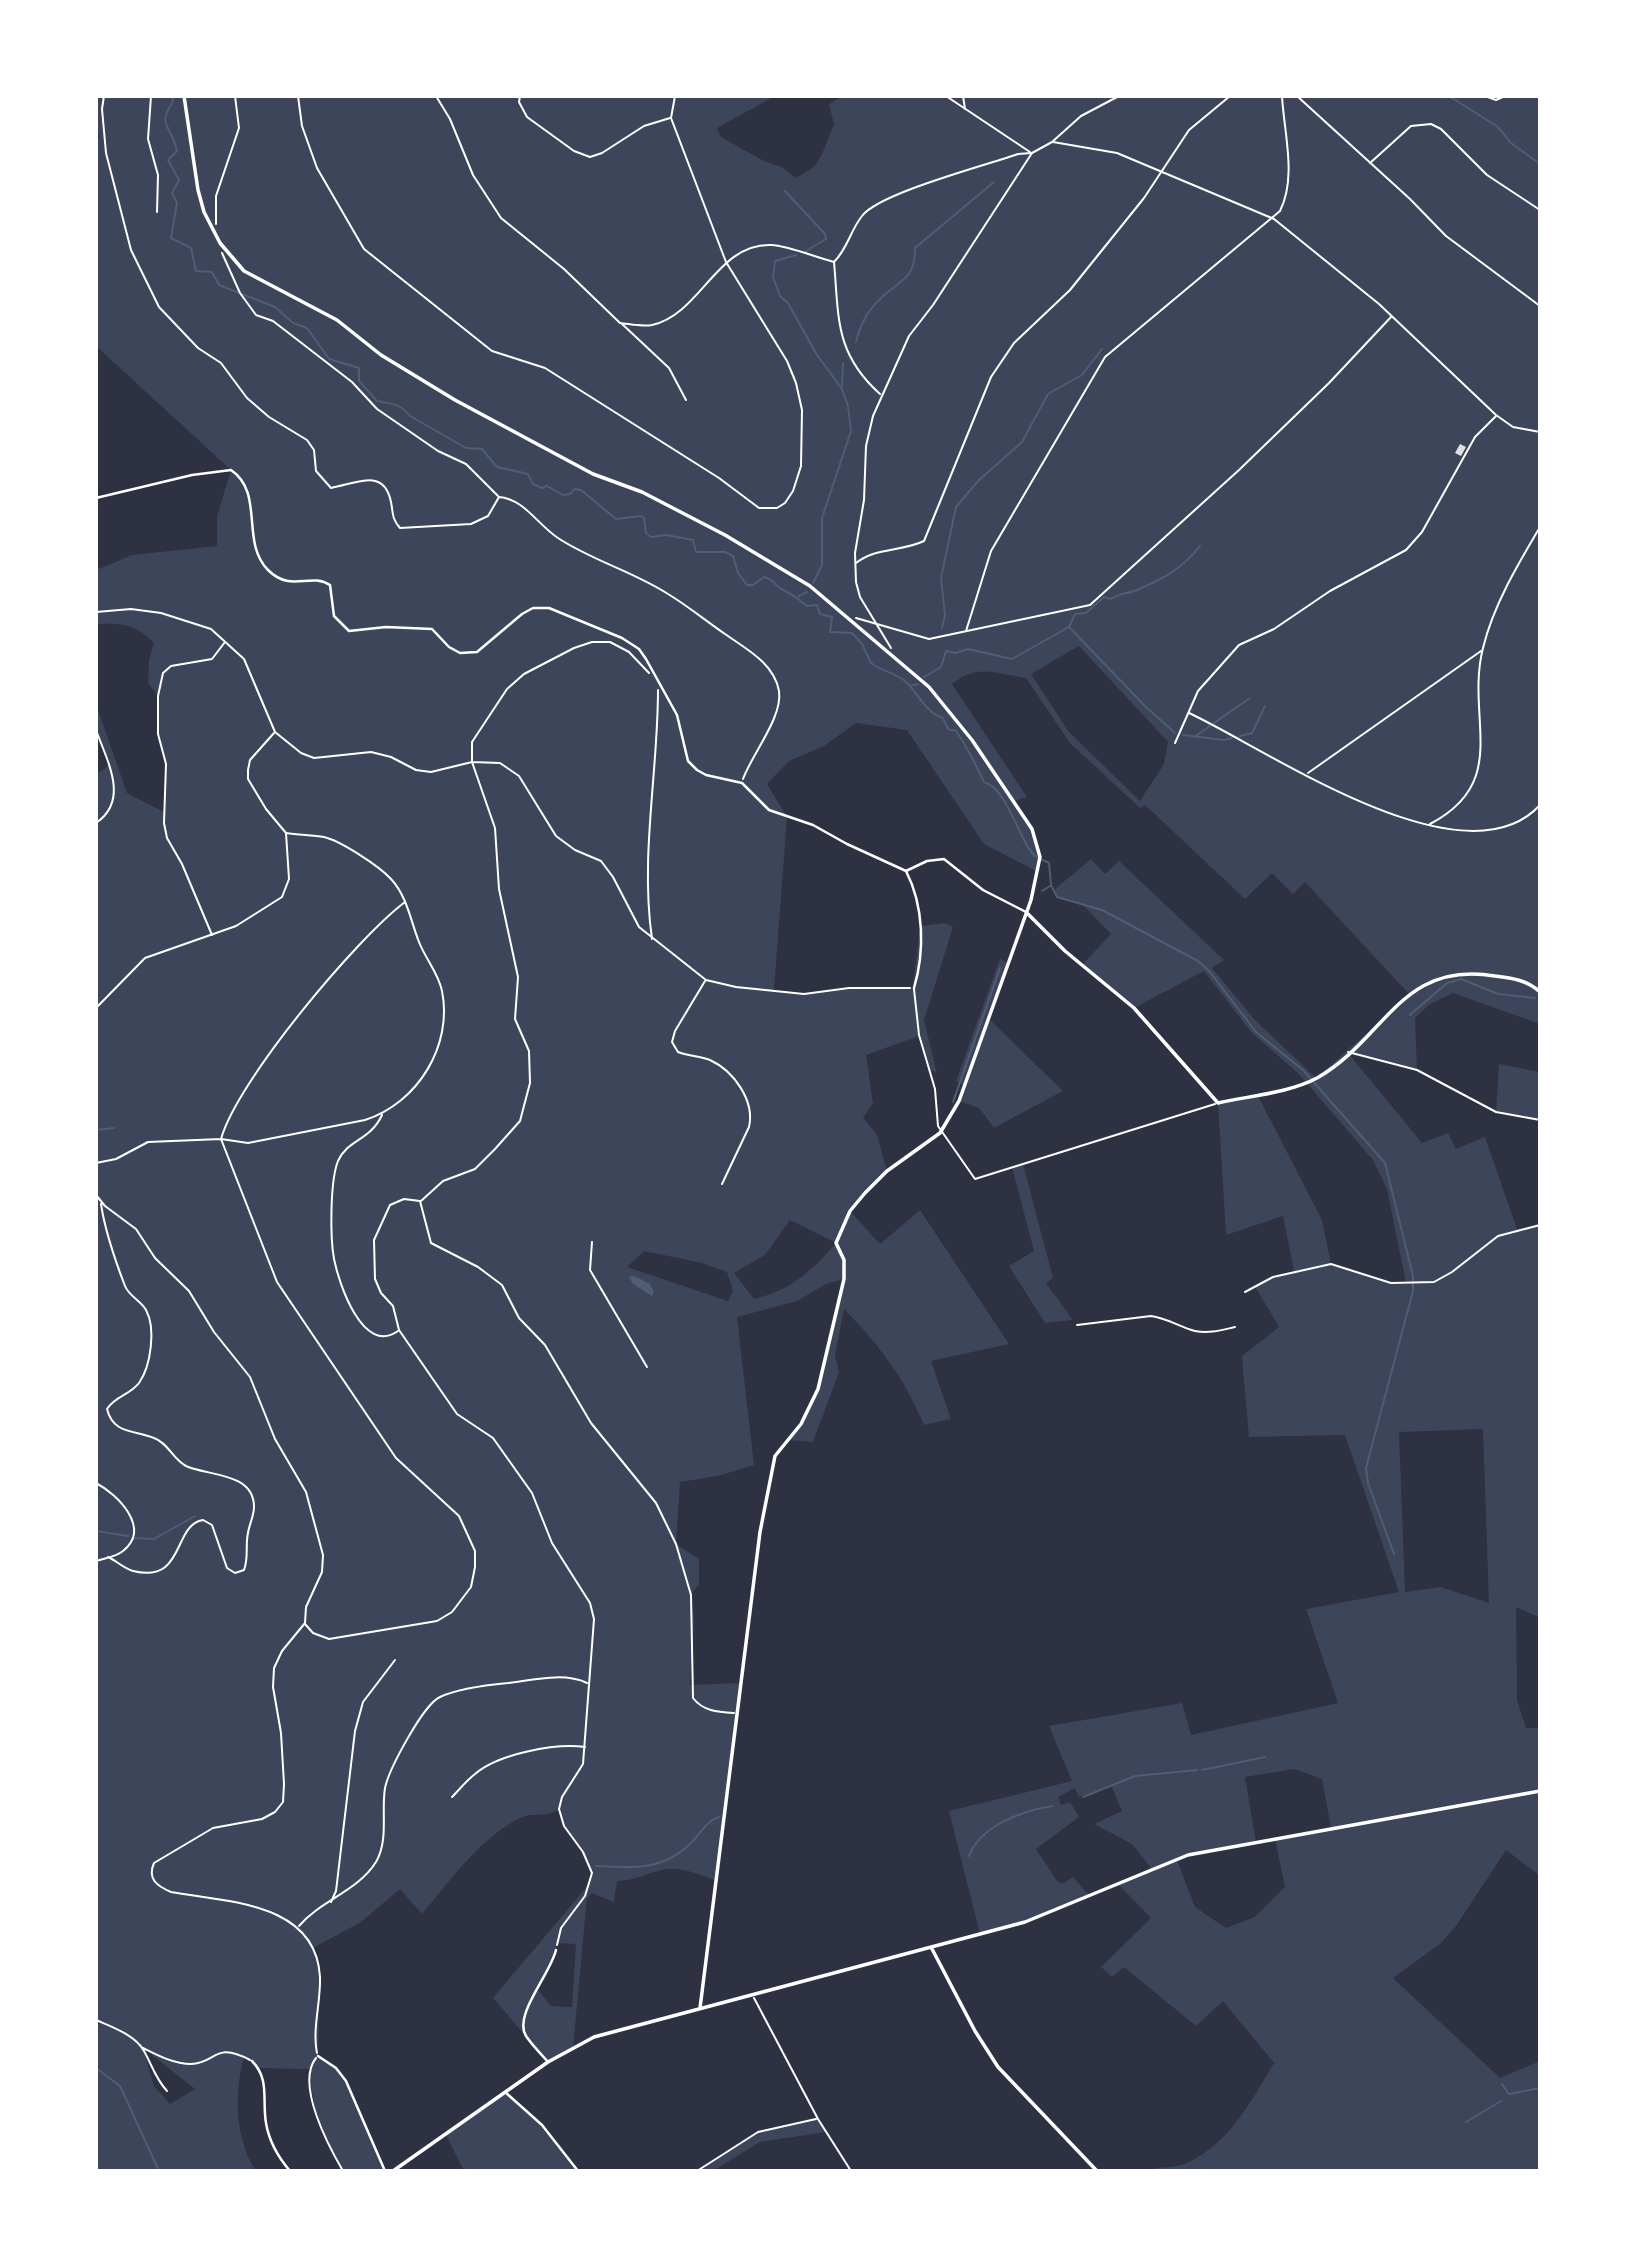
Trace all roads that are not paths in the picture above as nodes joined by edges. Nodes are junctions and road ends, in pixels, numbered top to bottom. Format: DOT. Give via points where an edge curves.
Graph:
graph roads {
  1 [pos="184,96"];
  2 [pos="96,498"];
  3 [pos="906,871"];
  4 [pos="1026,912"];
  5 [pos="914,988"];
  6 [pos="1540,992"];
  7 [pos="1348,1052"];
  8 [pos="1217,1103"];
  9 [pos="1540,1120"];
  10 [pos="940,1133"];
  11 [pos="1540,1791"];
  12 [pos="931,1947"];
  13 [pos="556,1950"];
  14 [pos="700,2008"];
  15 [pos="318,2056"];
  16 [pos="252,2061"];
  17 [pos="548,2062"];
  18 [pos="505,2092"];
  19 [pos="290,2171"];
  20 [pos="384,2171"];
  21 [pos="393,2171"];
  22 [pos="578,2171"];
  23 [pos="1097,2171"];
  1 -- 4 [label="street" via="204,212 220,243 244,271 337,320 382,355 455,400 593,474 642,492 803,581 929,687 972,740 1038,841 1038,872"];
  2 -- 3 [label="street" via="231,470 247,489 258,554 267,569 281,580 323,580 330,585 334,616 349,631 432,629 460,653 477,652 522,614 549,608 622,638 639,649 677,715 688,761 706,775 741,783 769,810 813,825"];
  3 -- 4 [label="street" via="944,859 982,890"];
  3 -- 5 [label="street" via="916,894 920,926"];
  4 -- 8 [label="street" via="1134,1008"];
  4 -- 10 [label="street" via="959,1101"];
  5 -- 10 [label="lane"];
  6 -- 7 [label="street" via="1511,978 1459,972 1434,979 1417,988"];
  7 -- 8 [label="street" via="1305,1083"];
  7 -- 9 [label="lane" via="1417,1070 1496,1112"];
  8 -- 10 [label="lane" via="975,1179"];
  10 -- 14 [label="street" via="881,1176 841,1228 836,1243 844,1259 844,1279 818,1389 811,1409 772,1464"];
  11 -- 12 [label="street" via="1188,1854 1025,1922"];
  12 -- 14 [label="street"];
  12 -- 23 [label="street" via="998,2067"];
  13 -- 17 [label="street" via="522,2022 525,2035"];
  14 -- 17 [label="street" via="594,2037"];
  15 -- 20 [label="street" via="346,2081"];
  16 -- 19 [label="street" via="263,2075 269,2136"];
  17 -- 18 [label="street"];
  18 -- 21 [label="street"];
  18 -- 22 [label="street" via="542,2125"];
}
